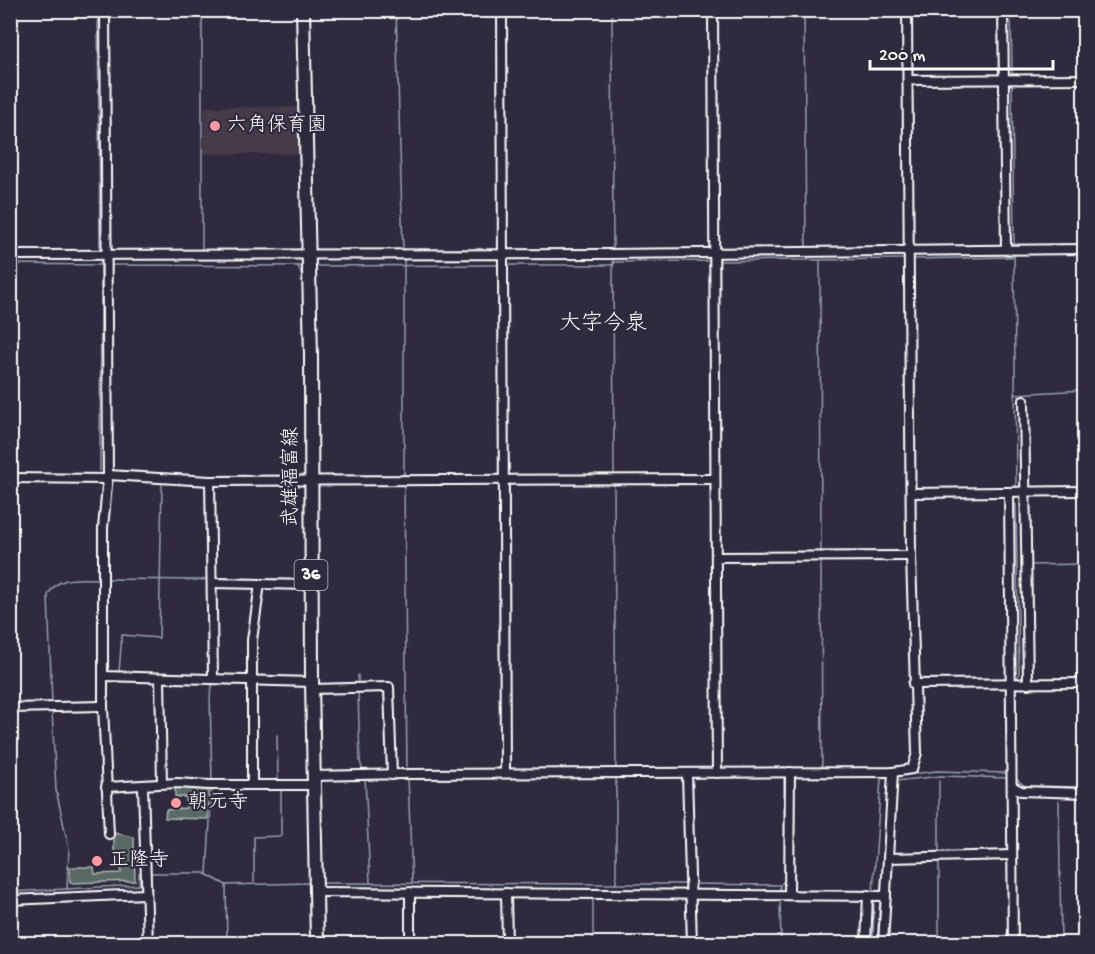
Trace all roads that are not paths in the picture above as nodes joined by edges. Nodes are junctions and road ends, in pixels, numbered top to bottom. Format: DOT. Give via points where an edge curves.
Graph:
graph roads {
  1 [pos="105,10"];
  2 [pos="303,10"];
  3 [pos="502,10"];
  4 [pos="713,10"];
  5 [pos="907,10"];
  6 [pos="1003,10"];
  7 [pos="1004,79"];
  8 [pos="1084,79"];
  9 [pos="908,80"];
  10 [pos="1006,249"];
  11 [pos="1084,249"];
  12 [pos="10,255"];
  13 [pos="909,256"];
  14 [pos="104,259"];
  15 [pos="715,259"];
  16 [pos="308,262"];
  17 [pos="504,262"];
  18 [pos="1024,400"];
  19 [pos="108,477"];
  20 [pos="10,478"];
  21 [pos="716,478"];
  22 [pos="504,479"];
  23 [pos="307,480"];
  24 [pos="210,481"];
  25 [pos="1084,491"];
  26 [pos="1017,492"];
  27 [pos="912,493"];
  28 [pos="911,556"];
  29 [pos="716,557"];
  30 [pos="214,581"];
  31 [pos="260,584"];
  32 [pos="311,585"];
  33 [pos="104,676"];
  34 [pos="160,678"];
  35 [pos="215,678"];
  36 [pos="251,680"];
  37 [pos="1014,683"];
  38 [pos="1084,683"];
  39 [pos="913,684"];
  40 [pos="1028,684"];
  41 [pos="312,685"];
  42 [pos="103,706"];
  43 [pos="10,708"];
  44 [pos="790,772"];
  45 [pos="505,773"];
  46 [pos="717,773"];
  47 [pos="893,773"];
  48 [pos="687,774"];
  49 [pos="392,775"];
  50 [pos="314,780"];
  51 [pos="162,783"];
  52 [pos="1011,783"];
  53 [pos="252,785"];
  54 [pos="143,786"];
  55 [pos="106,787"];
  56 [pos="1084,793"];
  57 [pos="109,834"];
  58 [pos="1012,855"];
  59 [pos="889,858"];
  60 [pos="316,886"];
  61 [pos="691,887"];
  62 [pos="413,892"];
  63 [pos="506,893"];
  64 [pos="146,894"];
  65 [pos="788,894"];
  66 [pos="870,895"];
  67 [pos="884,896"];
  68 [pos="10,900"];
  69 [pos="148,944"];
  70 [pos="317,944"];
  71 [pos="410,944"];
  72 [pos="507,944"];
  73 [pos="692,944"];
  74 [pos="866,944"];
  75 [pos="883,944"];
  76 [pos="1013,944"];
  1 -- 14 [label="street"];
  2 -- 16 [label="main road, 武雄福富線 / 36"];
  3 -- 17 [label="street"];
  4 -- 15 [label="street"];
  5 -- 9 [label="street"];
  6 -- 7 [label="street"];
  7 -- 8 [label="street"];
  7 -- 9 [label="street"];
  7 -- 10 [label="street"];
  9 -- 13 [label="street"];
  10 -- 11 [label="street"];
  10 -- 13 [label="street"];
  12 -- 14 [label="street"];
  13 -- 15 [label="street" via="801,252"];
  13 -- 27 [label="street"];
  14 -- 16 [label="street" via="202,255"];
  14 -- 19 [label="street"];
  15 -- 17 [label="street" via="607,254"];
  15 -- 21 [label="street"];
  16 -- 17 [label="street" via="404,255"];
  16 -- 23 [label="main road, 武雄福富線 / 36"];
  17 -- 22 [label="street"];
  18 -- 26 [label="street"];
  19 -- 20 [label="street"];
  19 -- 24 [label="street"];
  19 -- 33 [label="street"];
  21 -- 22 [label="street"];
  21 -- 29 [label="street"];
  22 -- 23 [label="street"];
  22 -- 45 [label="street"];
  23 -- 24 [label="street"];
  23 -- 32 [label="main road, 武雄福富線 / 36"];
  24 -- 30 [label="street"];
  25 -- 26 [label="street"];
  26 -- 27 [label="street"];
  26 -- 37 [label="street"];
  26 -- 40 [label="street" via="1026,564"];
  27 -- 28 [label="street"];
  28 -- 29 [label="street"];
  28 -- 39 [label="street"];
  29 -- 46 [label="street"];
  30 -- 31 [label="street"];
  30 -- 35 [label="street"];
  31 -- 32 [label="street"];
  31 -- 36 [label="street"];
  32 -- 41 [label="main road, 武雄福富線 / 36"];
  33 -- 34 [label="street"];
  33 -- 42 [label="street"];
  34 -- 35 [label="street"];
  34 -- 51 [label="street"];
  35 -- 36 [label="street"];
  36 -- 41 [label="street"];
  36 -- 53 [label="street"];
  37 -- 39 [label="street"];
  37 -- 40 [label="street"];
  37 -- 52 [label="street"];
  38 -- 40 [label="street"];
  39 -- 47 [label="street" via="915,764 908,771"];
  41 -- 49 [label="street" via="389,687"];
  41 -- 50 [label="main road, 武雄福富線 / 36"];
  42 -- 43 [label="street"];
  42 -- 55 [label="street"];
  44 -- 46 [label="street"];
  44 -- 47 [label="street"];
  44 -- 65 [label="street"];
  45 -- 48 [label="street"];
  45 -- 49 [label="street"];
  46 -- 48 [label="street"];
  47 -- 59 [label="street"];
  48 -- 61 [label="street"];
  49 -- 50 [label="street"];
  50 -- 53 [label="street"];
  50 -- 60 [label="main road, 武雄福富線 / 36"];
  51 -- 53 [label="street"];
  51 -- 54 [label="street"];
  52 -- 56 [label="street" via="1021,791"];
  52 -- 58 [label="street"];
  54 -- 55 [label="street"];
  54 -- 64 [label="street"];
  55 -- 57 [label="street"];
  58 -- 59 [label="street"];
  58 -- 76 [label="street"];
  59 -- 67 [label="street"];
  60 -- 62 [label="street"];
  60 -- 70 [label="main road, 武雄福富線 / 36"];
  61 -- 63 [label="street"];
  61 -- 65 [label="street"];
  61 -- 73 [label="street"];
  62 -- 63 [label="street"];
  62 -- 71 [label="street"];
  63 -- 72 [label="street"];
  64 -- 68 [label="street"];
  64 -- 69 [label="street"];
  65 -- 66 [label="street"];
  66 -- 67 [label="street"];
  66 -- 74 [label="street"];
  67 -- 75 [label="street"];
}
